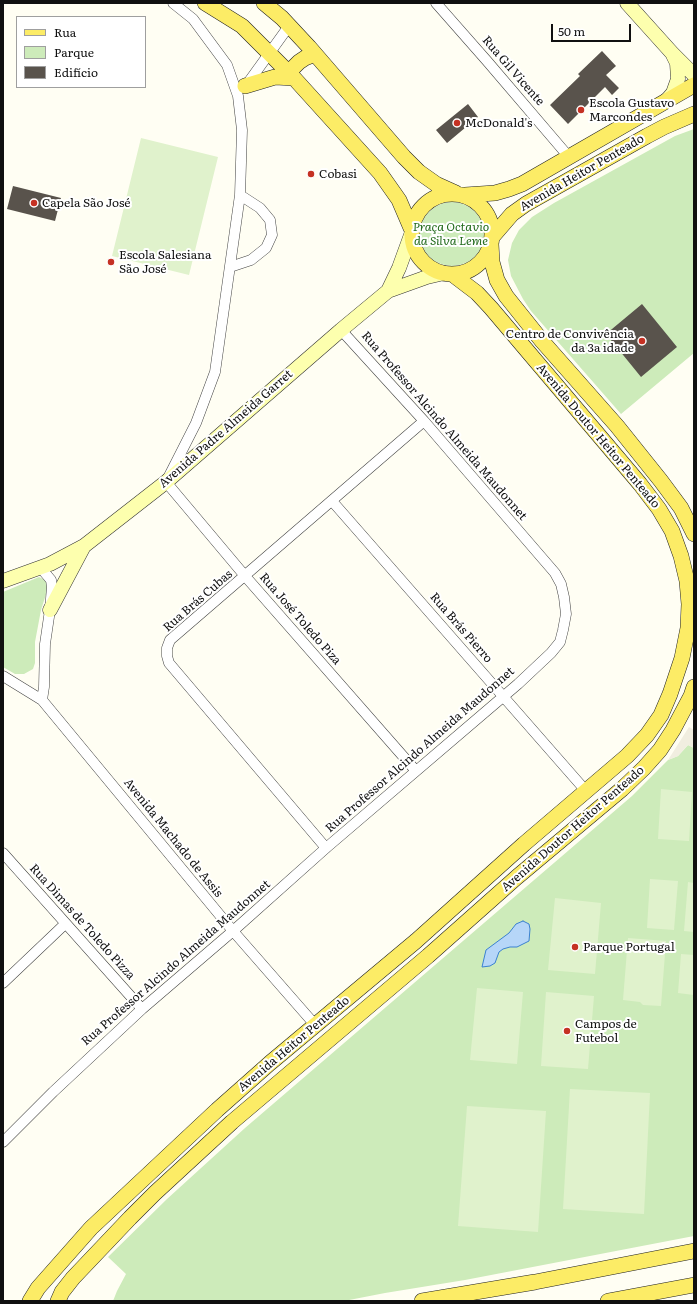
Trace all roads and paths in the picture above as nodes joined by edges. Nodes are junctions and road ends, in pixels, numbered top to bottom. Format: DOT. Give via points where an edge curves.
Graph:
graph roads {
  1 [pos="173,3"];
  2 [pos="205,3"];
  3 [pos="264,3"];
  4 [pos="436,3"];
  5 [pos="627,3"];
  6 [pos="289,26"];
  7 [pos="269,51"];
  8 [pos="672,53"];
  9 [pos="315,54"];
  10 [pos="292,75"];
  11 [pos="694,75"];
  12 [pos="694,85"];
  13 [pos="241,91"];
  14 [pos="666,101"];
  15 [pos="694,115"];
  16 [pos="569,157"];
  17 [pos="461,194"];
  18 [pos="240,195"];
  19 [pos="411,232"];
  20 [pos="492,240"];
  21 [pos="230,267"];
  22 [pos="448,274"];
  23 [pos="388,291"];
  24 [pos="341,330"];
  25 [pos="424,421"];
  26 [pos="166,482"];
  27 [pos="332,501"];
  28 [pos="694,534"];
  29 [pos="84,546"];
  30 [pos="40,567"];
  31 [pos="245,576"];
  32 [pos="3,581"];
  33 [pos="50,610"];
  34 [pos="3,676"];
  35 [pos="694,687"];
  36 [pos="503,696"];
  37 [pos="42,700"];
  38 [pos="416,771"];
  39 [pos="586,791"];
  40 [pos="574,801"];
  41 [pos="326,848"];
  42 [pos="3,853"];
  43 [pos="467,921"];
  44 [pos="66,924"];
  45 [pos="233,931"];
  46 [pos="3,983"];
  47 [pos="142,1009"];
  48 [pos="316,1026"];
  49 [pos="3,1142"];
  50 [pos="694,1251"];
  51 [pos="694,1285"];
  52 [pos="30,1301"];
  53 [pos="58,1301"];
  54 [pos="422,1301"];
  55 [pos="608,1301"];
  1 -- 13 [label="street" via="193,19 227,65"];
  2 -- 7 [label="main road" via="242,26"];
  3 -- 6 [label="main road"];
  4 -- 16 [label="street, Rua Gil Vicente"];
  5 -- 8 [label="street"];
  6 -- 7 [label="street"];
  6 -- 9 [label="main road"];
  7 -- 10 [label="main road"];
  7 -- 13 [label="street"];
  8 -- 11 [label="street"];
  8 -- 14 [label="street" via="677,63 678,79 673,94"];
  9 -- 10 [label="main road" via="299,62"];
  9 -- 17 [label="main road" via="419,172 436,184"];
  10 -- 13 [label="main road" via="275,77"];
  10 -- 19 [label="main road" via="380,173 399,200"];
  12 -- 14 [label="main road"];
  13 -- 18 [label="street"];
  14 -- 16 [label="main road"];
  15 -- 20 [label="main road, Avenida Heitor Penteado" via="646,136 526,204 512,214"];
  16 -- 17 [label="main road" via="509,189 495,193"];
  17 -- 19 [label="main road" via="443,194 430,200 420,209"];
  17 -- 20 [label="main road" via="476,201 484,209 490,220"];
  18 -- 21 [label="street"];
  18 -- 21 [label="street" via="260,208 270,220 272,235 266,248 251,260"];
  19 -- 22 [label="main road" via="419,257 435,270"];
  19 -- 23 [label="street, Avenida Padre Almeida Garret"];
  20 -- 22 [label="main road" via="486,256 478,265 468,271"];
  20 -- 28 [label="main road, Avenida Doutor Heitor Penteado" via="492,262 497,280 506,296 661,481 681,508"];
  21 -- 26 [label="street" via="213,378 196,423"];
  22 -- 23 [label="street" via="427,277"];
  22 -- 39 [label="main road, Avenida Doutor Heitor Penteado" via="477,293 491,308 640,484 666,520 681,556 687,581 688,628 682,658 670,694 661,715 647,735"];
  23 -- 24 [label="street, Avenida Padre Almeida Garret"];
  24 -- 25 [label="street, Rua Professor Alcindo Almeida Maudonnet"];
  24 -- 26 [label="street, Avenida Padre Almeida Garret"];
  25 -- 27 [label="street, Rua Brás Cubas"];
  25 -- 36 [label="street, Rua Professor Alcindo Almeida Maudonnet" via="555,573 561,584 566,614 560,642"];
  26 -- 29 [label="street, Avenida Padre Almeida Garret"];
  26 -- 31 [label="street, Rua José Toledo Piza"];
  27 -- 31 [label="street, Rua Brás Cubas"];
  27 -- 36 [label="street, Rua Brás Pierro"];
  29 -- 30 [label="street, Avenida Padre Almeida Garret"];
  29 -- 33 [label="street"];
  30 -- 32 [label="street, Avenida Padre Almeida Garret"];
  30 -- 33 [label="street" via="51,580"];
  31 -- 38 [label="street, Rua José Toledo Piza"];
  31 -- 41 [label="street, Rua Brás Cubas" via="170,640 167,648 169,663"];
  33 -- 37 [label="street"];
  34 -- 37 [label="street, Avenida Machado de Assis"];
  35 -- 43 [label="main road, Avenida Doutor Heitor Penteado" via="673,730 644,768"];
  36 -- 38 [label="street, Rua Professor Alcindo Almeida Maudonnet"];
  36 -- 39 [label="street, Rua Brás Pierro"];
  37 -- 45 [label="street, Avenida Machado de Assis"];
  38 -- 41 [label="street, Rua Professor Alcindo Almeida Maudonnet"];
  39 -- 40 [label="main road, Avenida Doutor Heitor Penteado"];
  40 -- 48 [label="main road, Avenida Heitor Penteado"];
  41 -- 45 [label="street, Rua Professor Alcindo Almeida Maudonnet"];
  42 -- 44 [label="street, Rua Dimas de Toledo Pizza"];
  43 -- 53 [label="main road, Avenida Heitor Penteado" via="232,1122 155,1193 73,1278"];
  44 -- 46 [label="street"];
  44 -- 47 [label="street, Rua Dimas de Toledo Pizza"];
  45 -- 47 [label="street, Rua Professor Alcindo Almeida Maudonnet"];
  45 -- 48 [label="street, Avenida Machado de Assis"];
  47 -- 49 [label="street, Rua Professor Alcindo Almeida Maudonnet"];
  48 -- 52 [label="main road, Avenida Heitor Penteado" via="217,1110 101,1218 38,1288"];
  50 -- 54 [label="main road"];
  51 -- 55 [label="main road"];
}
